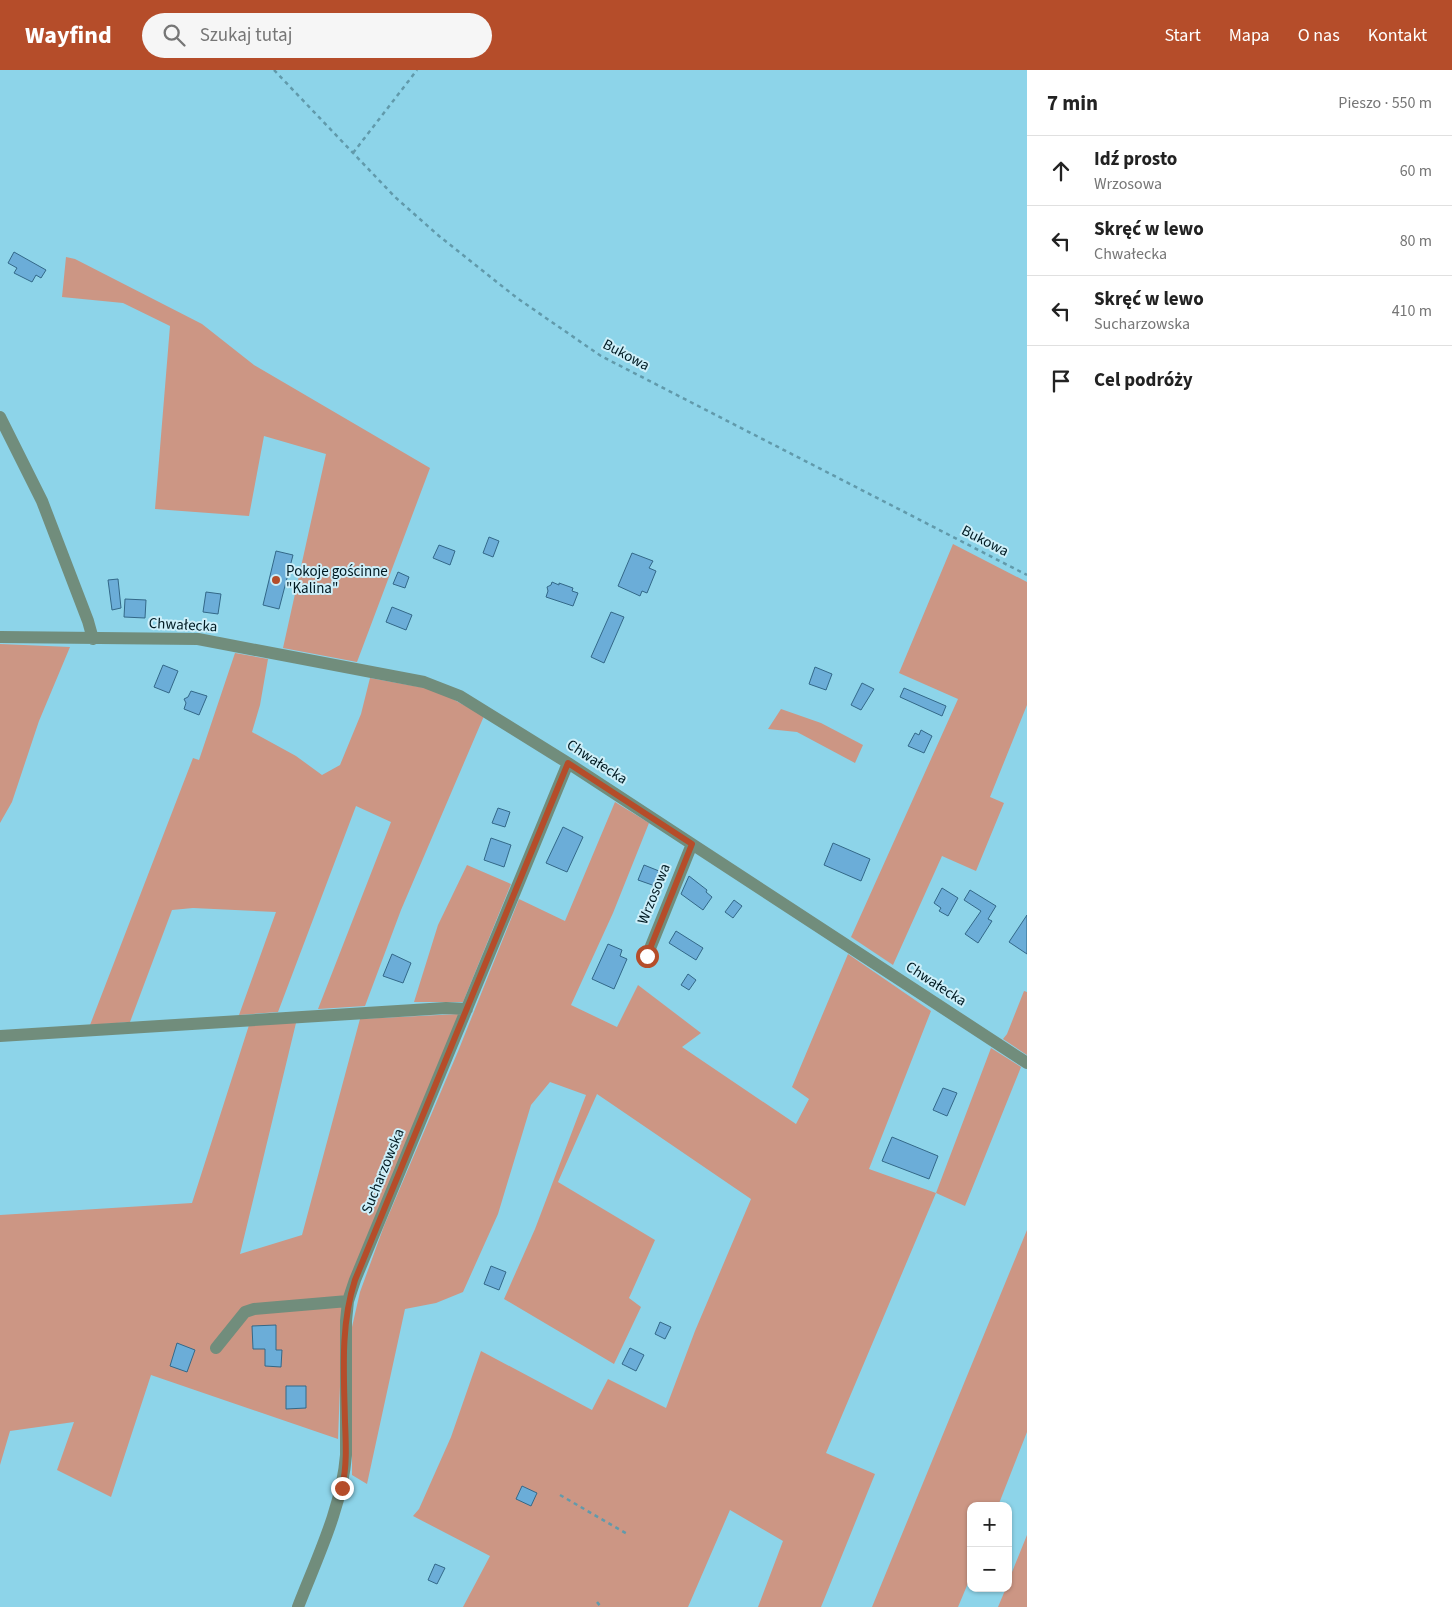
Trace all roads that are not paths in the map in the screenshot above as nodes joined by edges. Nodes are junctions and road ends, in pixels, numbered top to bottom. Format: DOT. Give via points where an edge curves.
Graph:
graph roads {
  1 [pos="0,417"];
  2 [pos="0,637"];
  3 [pos="93,639"];
  4 [pos="568,763"];
  5 [pos="692,844"];
  6 [pos="647,956"];
  7 [pos="467,1009"];
  8 [pos="0,1036"];
  9 [pos="1027,1063"];
  10 [pos="348,1301"];
  11 [pos="216,1348"];
  12 [pos="298,1607"];
  1 -- 3 [label="street" via="42,501"];
  2 -- 3 [label="street, Chwałecka"];
  3 -- 4 [label="street, Chwałecka" via="198,640 424,682 460,696"];
  4 -- 5 [label="street, Chwałecka"];
  4 -- 7 [label="street, Sucharzowska"];
  5 -- 6 [label="street, Wrzosowa"];
  5 -- 9 [label="street, Chwałecka"];
  7 -- 8 [label="street"];
  7 -- 10 [label="street, Sucharzowska"];
  10 -- 11 [label="street" via="245,1312"];
  10 -- 12 [label="street, Sucharzowska" via="344,1476"];
}
